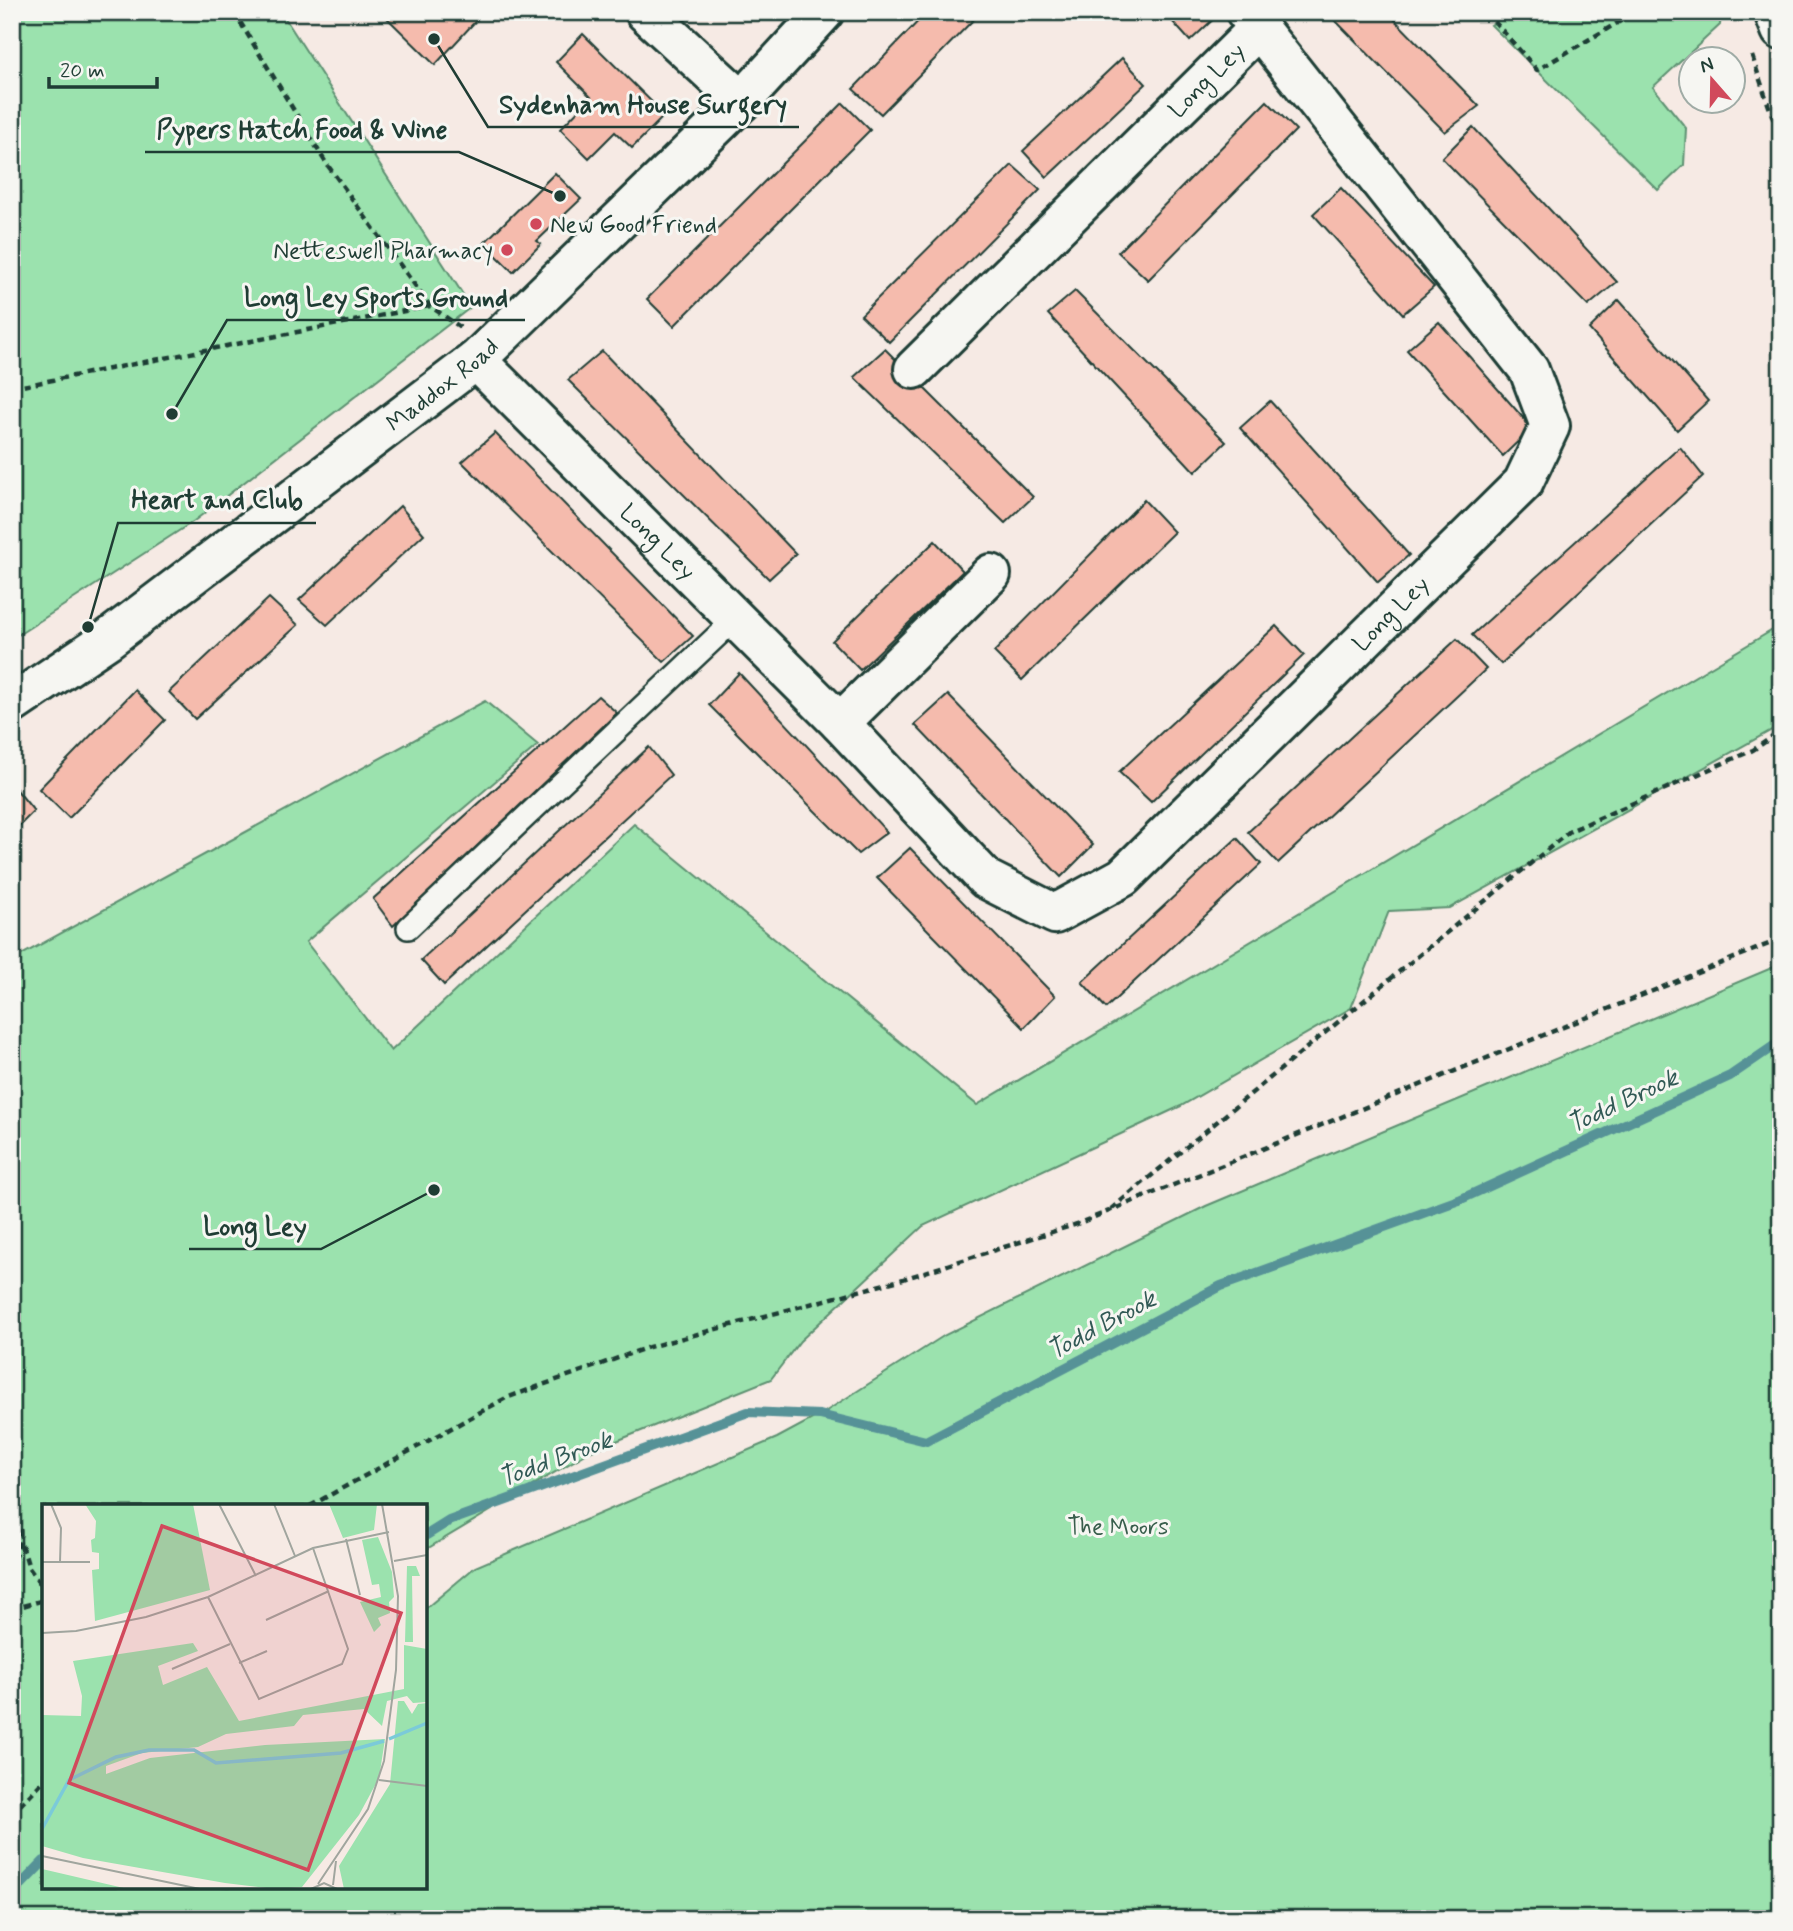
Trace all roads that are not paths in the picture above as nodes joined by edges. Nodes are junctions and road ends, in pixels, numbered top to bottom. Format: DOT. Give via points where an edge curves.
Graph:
graph roads {
  1 [pos="645,12"];
  2 [pos="824,12"];
  3 [pos="1774,12"];
  4 [pos="1253,20"];
  5 [pos="1765,39"];
  6 [pos="742,101"];
  7 [pos="483,353"];
  8 [pos="914,369"];
  9 [pos="991,574"];
  10 [pos="736,619"];
  11 [pos="12,704"];
  12 [pos="840,723"];
  13 [pos="408,928"];
  1 -- 6 [label="street"];
  2 -- 6 [label="street, Maddox Road"];
  3 -- 5 [label="street"];
  4 -- 8 [label="street, Long Ley"];
  4 -- 12 [label="street, Long Ley" via="1529,370 1550,426 1523,482 1123,877 1055,914 986,879"];
  6 -- 7 [label="street, Maddox Road"];
  7 -- 10 [label="street, Long Ley"];
  7 -- 11 [label="street, Maddox Road" via="107,640"];
  9 -- 12 [label="street"];
  10 -- 12 [label="street, Long Ley"];
  10 -- 13 [label="lane"];
}
